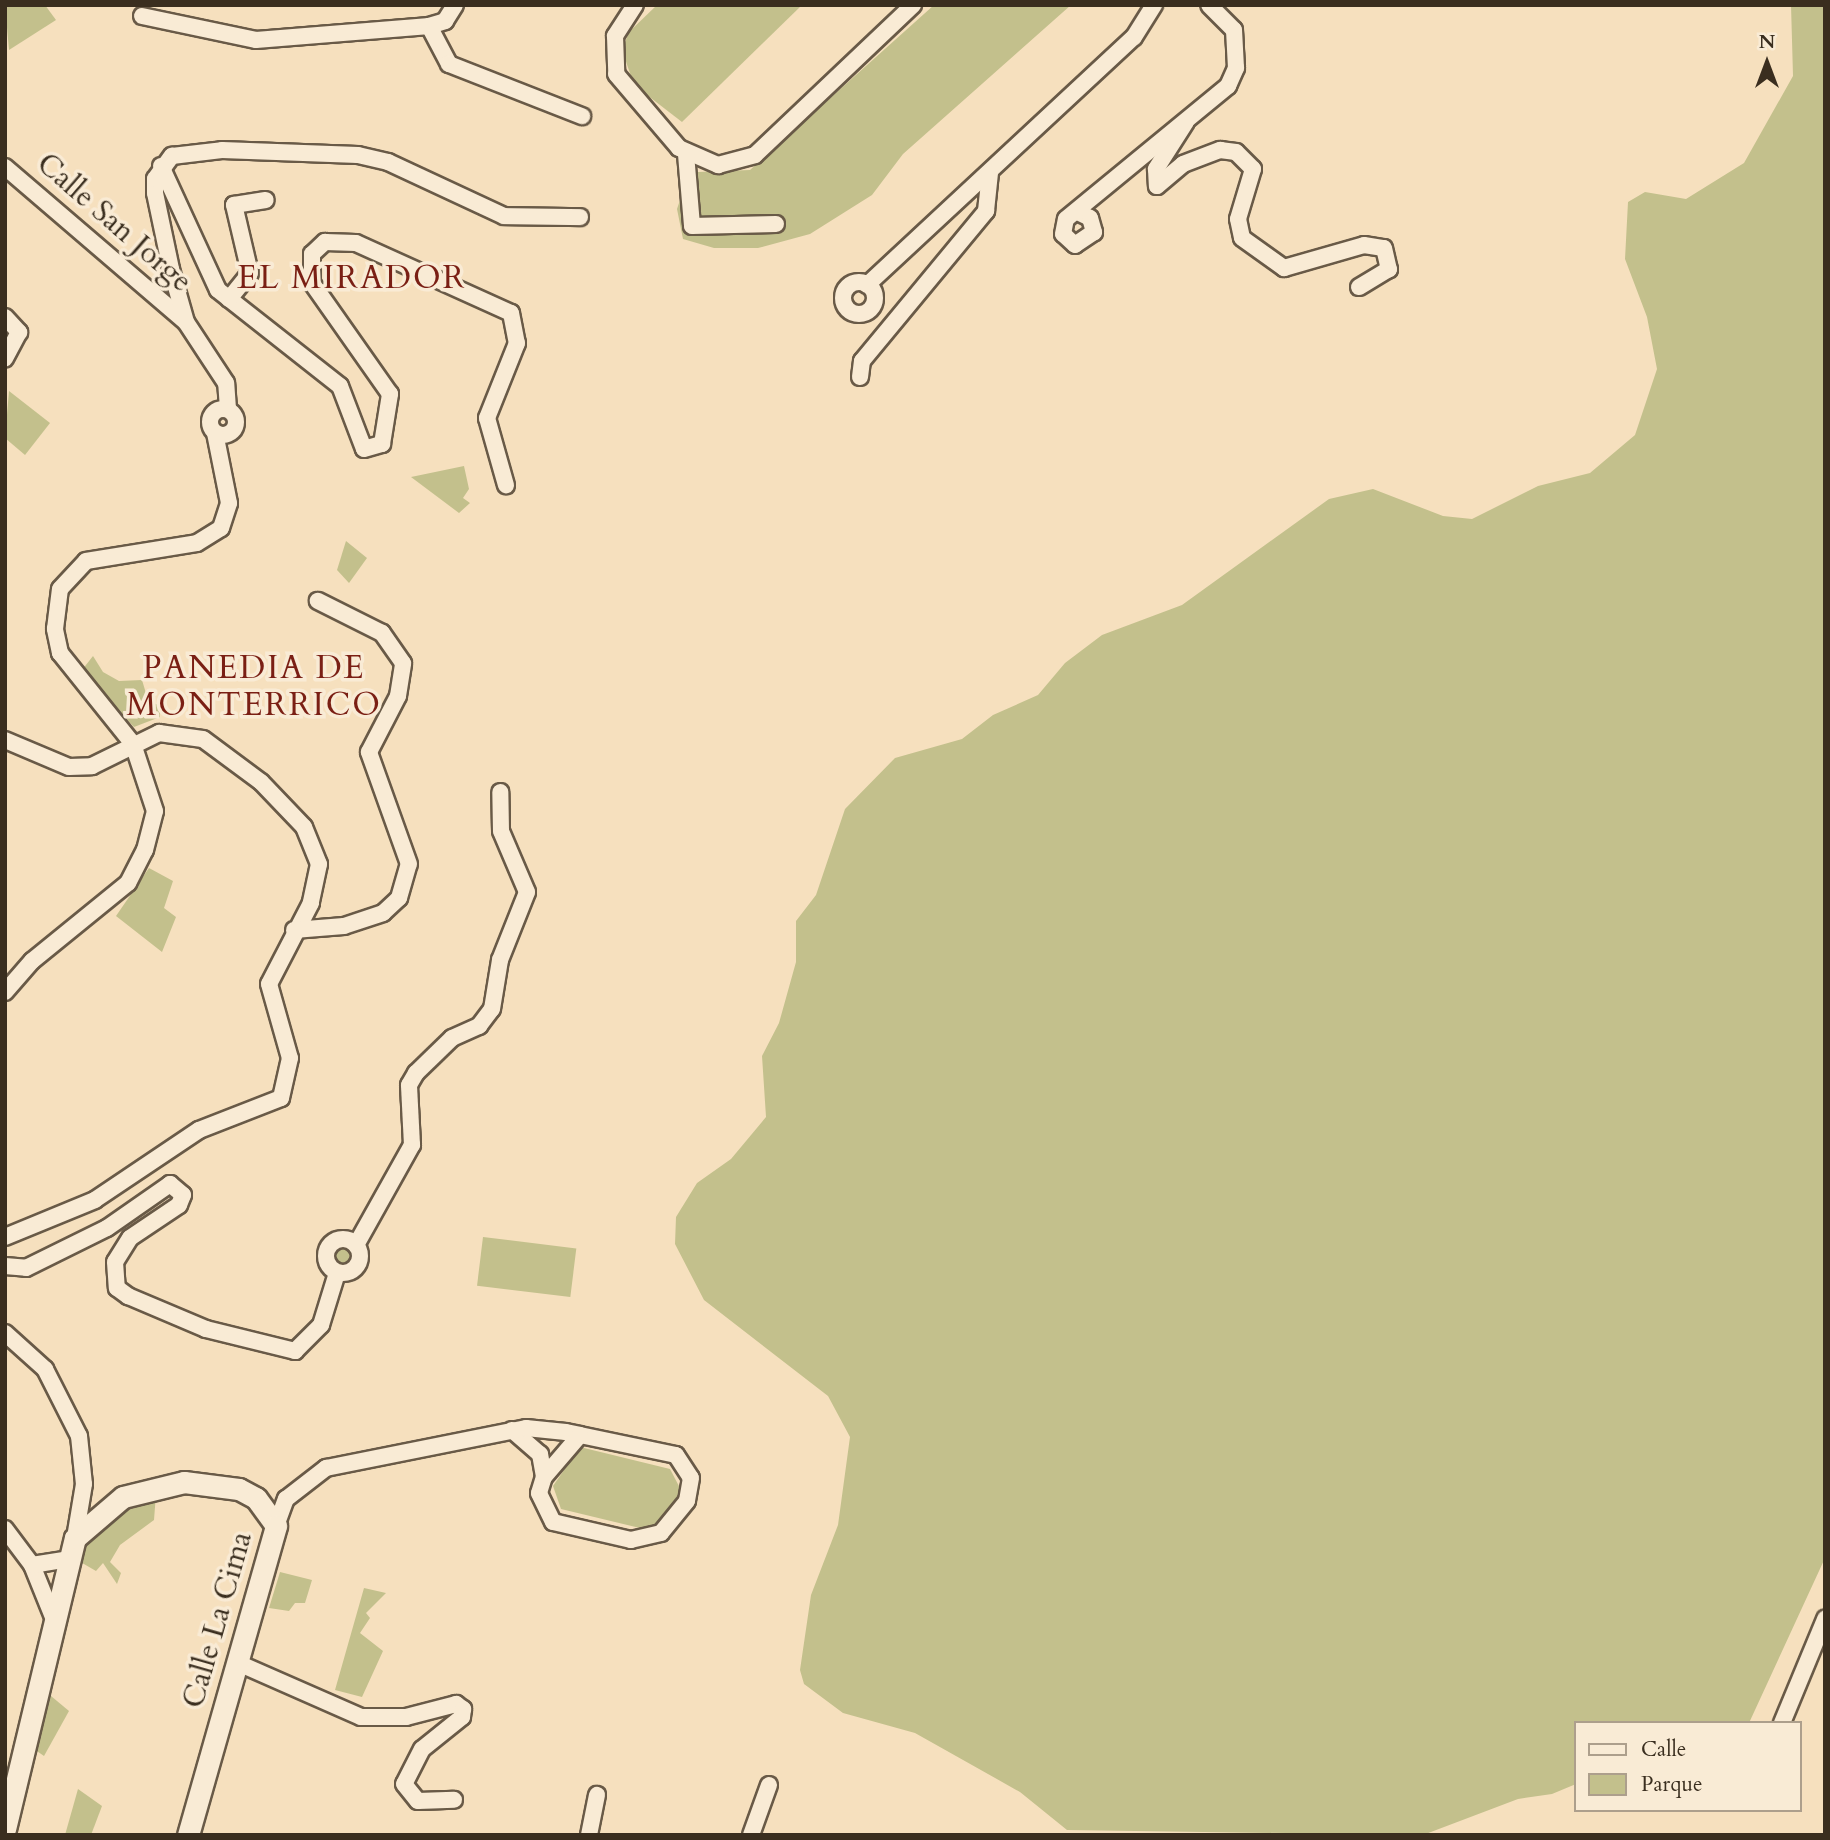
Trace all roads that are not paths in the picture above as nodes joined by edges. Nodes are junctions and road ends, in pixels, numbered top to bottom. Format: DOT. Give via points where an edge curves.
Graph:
graph roads {
  1 [pos="455,5"];
  2 [pos="635,5"];
  3 [pos="913,5"];
  4 [pos="1154,5"];
  5 [pos="1209,5"];
  6 [pos="142,16"];
  7 [pos="429,26"];
  8 [pos="582,116"];
  9 [pos="1186,122"];
  10 [pos="686,154"];
  11 [pos="161,166"];
  12 [pos="5,167"];
  13 [pos="990,172"];
  14 [pos="266,200"];
  15 [pos="1080,213"];
  16 [pos="580,217"];
  17 [pos="776,224"];
  18 [pos="867,285"];
  19 [pos="1359,287"];
  20 [pos="229,299"];
  21 [pos="5,317"];
  22 [pos="186,322"];
  23 [pos="5,358"];
  24 [pos="860,377"];
  25 [pos="228,409"];
  26 [pos="232,432"];
  27 [pos="215,433"];
  28 [pos="224,461"];
  29 [pos="506,485"];
  30 [pos="318,601"];
  31 [pos="5,740"];
  32 [pos="133,744"];
  33 [pos="500,792"];
  34 [pos="294,930"];
  35 [pos="5,992"];
  36 [pos="5,1237"];
  37 [pos="356,1245"];
  38 [pos="5,1266"];
  39 [pos="337,1273"];
  40 [pos="5,1333"];
  41 [pos="512,1430"];
  42 [pos="580,1435"];
  43 [pos="544,1477"];
  44 [pos="276,1526"];
  45 [pos="5,1528"];
  46 [pos="75,1538"];
  47 [pos="69,1559"];
  48 [pos="32,1565"];
  49 [pos="53,1616"];
  50 [pos="1825,1619"];
  51 [pos="238,1663"];
  52 [pos="1783,1721"];
  53 [pos="769,1785"];
  54 [pos="597,1795"];
  55 [pos="454,1800"];
  56 [pos="5,1829"];
  57 [pos="188,1835"];
  58 [pos="589,1835"];
  59 [pos="751,1835"];
  1 -- 7 [label="street" via="445,20"];
  2 -- 10 [label="street" via="615,36 616,74"];
  3 -- 10 [label="street" via="755,155 718,165"];
  4 -- 13 [label="street" via="1134,37"];
  5 -- 9 [label="street" via="1234,30 1236,68 1228,86"];
  6 -- 7 [label="street" via="256,40"];
  7 -- 8 [label="street" via="449,64"];
  9 -- 15 [label="street"];
  9 -- 19 [label="street" via="1156,169 1157,186 1183,163 1220,150 1236,152 1253,169 1238,219 1242,238 1284,268 1364,245 1384,248 1389,269"];
  10 -- 17 [label="street" via="692,226"];
  11 -- 16 [label="street" via="190,151 358,155 388,162 504,216"];
  11 -- 20 [label="street" via="201,265"];
  11 -- 22 [label="street" via="155,193"];
  12 -- 22 [label="street, Calle San Jorge"];
  13 -- 18 [label="street"];
  13 -- 24 [label="street" via="986,211 862,361"];
  14 -- 20 [label="street" via="233,205 250,273"];
  20 -- 29 [label="street" via="340,386 358,443 374,450 386,435 390,394 312,284 312,254 324,242 356,243 462,296 498,303 518,327 487,418"];
  21 -- 23 [label="street" via="19,332"];
  22 -- 25 [label="street" via="226,383"];
  25 -- 26 [label="street" via="237,420"];
  25 -- 27 [label="street" via="211,416"];
  26 -- 27 [label="street"];
  26 -- 28 [label="street"];
  27 -- 28 [label="street"];
  28 -- 32 [label="street" via="227,516 210,537 108,553 86,561 60,589 55,629 60,653"];
  30 -- 34 [label="street" via="382,633 403,663 398,696 369,751 410,864 399,898 383,912 344,926"];
  31 -- 32 [label="street" via="69,767 92,766"];
  32 -- 34 [label="street" via="159,733 204,739 261,782 304,827 319,864 318,885"];
  32 -- 35 [label="street" via="151,784 155,811 145,850 128,883 32,961"];
  33 -- 37 [label="street" via="501,831 527,892 500,960 492,1009 479,1026 452,1038 415,1073 408,1098 412,1145"];
  34 -- 36 [label="street" via="269,984 271,1009 290,1058 281,1098 199,1130 94,1200"];
  37 -- 39 [label="street" via="358,1266"];
  37 -- 39 [label="street" via="340,1239 330,1245 326,1261"];
  38 -- 39 [label="street" via="26,1268 107,1228 170,1184 183,1195 179,1205 130,1238 115,1262 117,1288 128,1296 206,1329 295,1351 306,1348 321,1325"];
  40 -- 46 [label="street" via="45,1369 79,1436 83,1484"];
  41 -- 42 [label="street"];
  41 -- 43 [label="street" via="540,1454"];
  41 -- 44 [label="street" via="326,1468 286,1499"];
  42 -- 43 [label="street"];
  42 -- 43 [label="street" via="676,1455 691,1478 687,1501 662,1533 631,1540 552,1522 539,1493"];
  44 -- 46 [label="street, Calle La Cima" via="248,1494 184,1482 123,1497"];
  44 -- 51 [label="street, Calle La Cima"];
  45 -- 48 [label="street"];
  46 -- 47 [label="street"];
  47 -- 48 [label="street" via="51,1567"];
  47 -- 49 [label="street"];
  48 -- 49 [label="street"];
  49 -- 56 [label="street"];
  50 -- 52 [label="street"];
  51 -- 55 [label="street" via="361,1717 406,1717 456,1704 463,1709 461,1717 422,1749 404,1784 418,1801"];
  51 -- 57 [label="street, Calle La Cima"];
  53 -- 59 [label="street"];
  54 -- 58 [label="street"];
}
